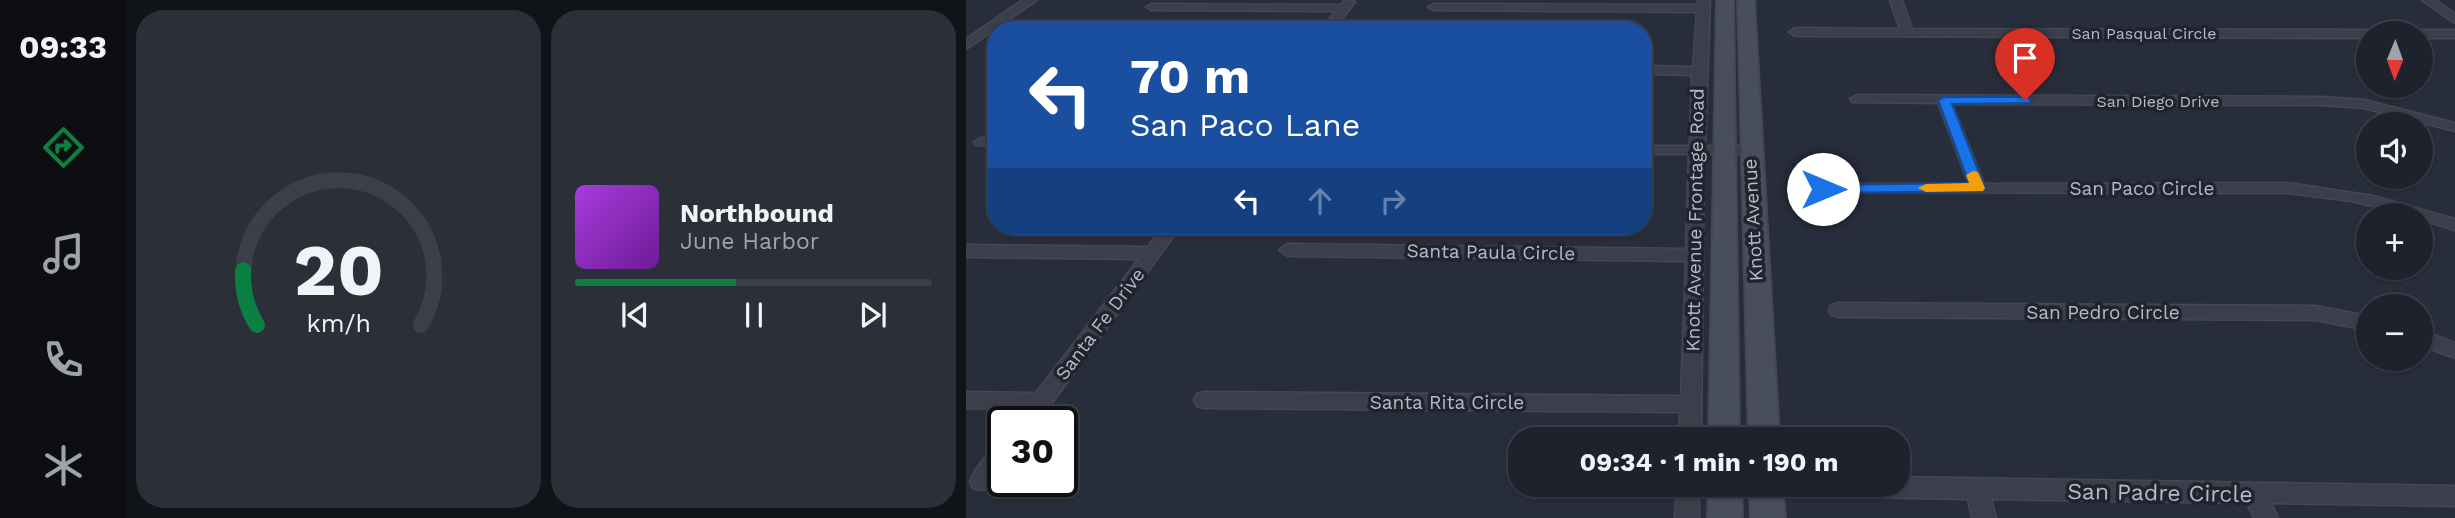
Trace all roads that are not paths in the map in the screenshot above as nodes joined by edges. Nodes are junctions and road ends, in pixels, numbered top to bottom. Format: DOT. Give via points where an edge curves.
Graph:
graph roads {
  1 [pos="1031,0"];
  2 [pos="1746,0"];
  3 [pos="1896,0"];
  4 [pos="2428,0"];
  5 [pos="1711,3"];
  6 [pos="1348,4"];
  7 [pos="1152,7"];
  8 [pos="1434,7"];
  9 [pos="2455,19"];
  10 [pos="1001,21"];
  11 [pos="1334,21"];
  12 [pos="987,30"];
  13 [pos="1795,32"];
  14 [pos="1907,32"];
  15 [pos="2356,34"];
  16 [pos="2433,34"];
  17 [pos="2455,34"];
  18 [pos="966,45"];
  19 [pos="1652,70"];
  20 [pos="1699,71"];
  21 [pos="1857,99"];
  22 [pos="1944,100"];
  23 [pos="2455,127"];
  24 [pos="1724,149"];
  25 [pos="1652,150"];
  26 [pos="1698,150"];
  27 [pos="1749,150"];
  28 [pos="1978,188"];
  29 [pos="1823,189"];
  30 [pos="2455,225"];
  31 [pos="1166,235"];
  32 [pos="1288,250"];
  33 [pos="966,251"];
  34 [pos="1152,253"];
  35 [pos="1695,255"];
  36 [pos="1838,310"];
  37 [pos="2356,321"];
  38 [pos="2433,342"];
  39 [pos="2455,351"];
  40 [pos="966,400"];
  41 [pos="1204,400"];
  42 [pos="1042,401"];
  43 [pos="1691,404"];
  44 [pos="1038,406"];
  45 [pos="1690,427"];
  46 [pos="1724,427"];
  47 [pos="1763,427"];
  48 [pos="987,473"];
  49 [pos="981,481"];
  50 [pos="1910,488"];
  51 [pos="1977,489"];
  52 [pos="2254,494"];
  53 [pos="2455,496"];
  54 [pos="1688,497"];
  55 [pos="1724,497"];
  56 [pos="1767,497"];
  57 [pos="1687,518"];
  58 [pos="1725,518"];
  59 [pos="1768,518"];
  60 [pos="1984,518"];
  61 [pos="2266,518"];
  1 -- 10 [label="street"];
  2 -- 27 [label="main road, Knott Avenue"];
  3 -- 14 [label="street"];
  4 -- 9 [label="street"];
  5 -- 8 [label="street"];
  5 -- 20 [label="street, Knott Avenue Frontage Road"];
  5 -- 24 [label="main road, Knott Avenue"];
  6 -- 7 [label="street"];
  6 -- 11 [label="street"];
  12 -- 18 [label="street"];
  13 -- 14 [label="street, San Pasqual Circle"];
  14 -- 15 [label="street, San Pasqual Circle"];
  16 -- 17 [label="street"];
  19 -- 20 [label="street"];
  20 -- 26 [label="street, Knott Avenue Frontage Road"];
  21 -- 22 [label="street, San Diego Drive"];
  22 -- 23 [label="street, San Diego Drive" via="2322,101 2364,104"];
  22 -- 28 [label="street"];
  24 -- 26 [label="street"];
  24 -- 27 [label="street"];
  24 -- 46 [label="main road, Knott Avenue"];
  25 -- 26 [label="street"];
  26 -- 35 [label="street, Knott Avenue Frontage Road"];
  27 -- 47 [label="main road, Knott Avenue"];
  28 -- 29 [label="street, San Paco Circle"];
  28 -- 30 [label="street, San Paco Circle" via="2341,192 2400,205"];
  31 -- 34 [label="street, Santa Fe Drive"];
  32 -- 35 [label="street, Santa Paula Circle"];
  33 -- 34 [label="street"];
  34 -- 42 [label="street, Santa Fe Drive"];
  35 -- 43 [label="street, Knott Avenue Frontage Road"];
  36 -- 37 [label="street, San Pedro Circle" via="2315,313"];
  38 -- 39 [label="street"];
  40 -- 42 [label="street"];
  41 -- 43 [label="street, Santa Rita Circle"];
  42 -- 44 [label="street, Santa Fe Drive"];
  43 -- 45 [label="street, Knott Avenue Frontage Road"];
  48 -- 49 [label="street"];
  50 -- 51 [label="street, San Padre Circle"];
  51 -- 52 [label="street, San Padre Circle"];
  51 -- 60 [label="street"];
  52 -- 53 [label="street, San Padre Circle"];
  52 -- 61 [label="street"];
  54 -- 57 [label="street"];
  55 -- 58 [label="main road"];
  56 -- 59 [label="main road"];
}
